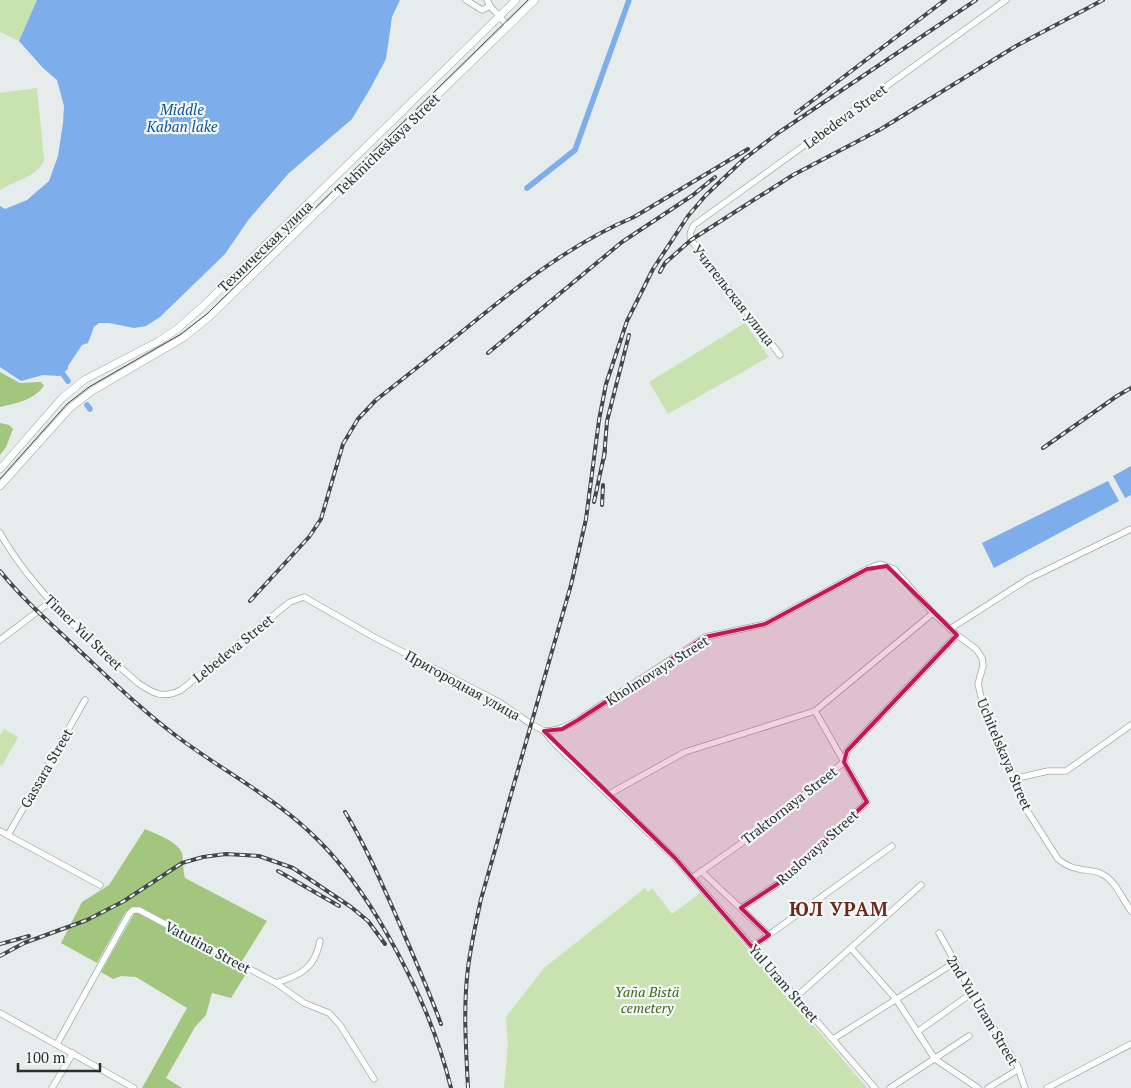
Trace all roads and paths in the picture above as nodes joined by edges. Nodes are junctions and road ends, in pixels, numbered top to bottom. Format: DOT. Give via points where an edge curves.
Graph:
graph roads {
  1 [pos="466,0"];
  2 [pos="516,0"];
  3 [pos="535,0"];
  4 [pos="1006,0"];
  5 [pos="488,3"];
  6 [pos="499,16"];
  7 [pos="508,26"];
  8 [pos="689,235"];
  9 [pos="780,355"];
  10 [pos="0,469"];
  11 [pos="0,486"];
  12 [pos="1131,529"];
  13 [pos="0,534"];
  14 [pos="880,564"];
  15 [pos="304,597"];
  16 [pos="50,602"];
  17 [pos="933,613"];
  18 [pos="950,629"];
  19 [pos="957,635"];
  20 [pos="0,640"];
  21 [pos="160,695"];
  22 [pos="85,700"];
  23 [pos="815,711"];
  24 [pos="1131,725"];
  25 [pos="544,731"];
  26 [pos="844,762"];
  27 [pos="1013,779"];
  28 [pos="609,794"];
  29 [pos="0,831"];
  30 [pos="8,835"];
  31 [pos="892,846"];
  32 [pos="701,871"];
  33 [pos="692,878"];
  34 [pos="100,885"];
  35 [pos="921,885"];
  36 [pos="740,908"];
  37 [pos="1131,911"];
  38 [pos="939,934"];
  39 [pos="769,935"];
  40 [pos="320,940"];
  41 [pos="752,947"];
  42 [pos="851,948"];
  43 [pos="954,963"];
  44 [pos="276,983"];
  45 [pos="972,994"];
  46 [pos="796,997"];
  47 [pos="896,999"];
  48 [pos="0,1013"];
  49 [pos="917,1032"];
  50 [pos="969,1036"];
  51 [pos="833,1039"];
  52 [pos="57,1044"];
  53 [pos="1131,1044"];
  54 [pos="73,1053"];
  55 [pos="935,1059"];
  56 [pos="1018,1069"];
  57 [pos="374,1079"];
  58 [pos="52,1088"];
  59 [pos="134,1088"];
  60 [pos="875,1088"];
  61 [pos="890,1088"];
  62 [pos="978,1088"];
  63 [pos="988,1088"];
  64 [pos="1025,1088"];
  65 [pos="1047,1088"];
  1 -- 5 [label="street" via="482,10"];
  2 -- 6 [label="main road, Техническая улица"];
  3 -- 7 [label="main road, Tekhnicheskaya Street"];
  4 -- 8 [label="street, Lebedeva Street" via="694,225"];
  5 -- 6 [label="street"];
  6 -- 7 [label="street"];
  6 -- 10 [label="main road, Техническая улица" via="202,307 159,341 84,380 62,398"];
  7 -- 11 [label="main road, Tekhnicheskaya Street" via="209,317 183,338 92,391 70,408"];
  8 -- 9 [label="street, Учительская улица"];
  12 -- 18 [label="street" via="1028,578"];
  13 -- 16 [label="street, Timer Yul Street" via="13,556"];
  14 -- 17 [label="street, Uchitelskaya Street" via="894,569"];
  14 -- 25 [label="street, Kholmovaya Street" via="765,624 705,637 578,720 553,731"];
  15 -- 21 [label="street, Lebedeva Street" via="290,602 181,690"];
  15 -- 25 [label="street, Пригородная улица" via="499,702"];
  16 -- 20 [label="street"];
  16 -- 21 [label="street, Timer Yul Street" via="138,684"];
  17 -- 18 [label="street, Uchitelskaya Street"];
  17 -- 23 [label="street"];
  18 -- 19 [label="street, Uchitelskaya Street"];
  19 -- 26 [label="street, Traktornaya Street" via="847,751"];
  19 -- 27 [label="street, Uchitelskaya Street" via="976,649 982,658 979,693"];
  22 -- 30 [label="street, Gassara Street"];
  23 -- 26 [label="street"];
  23 -- 28 [label="street" via="685,752"];
  24 -- 27 [label="street" via="1066,771 1048,771"];
  25 -- 28 [label="street, Пригородная улица"];
  26 -- 32 [label="street, Traktornaya Street" via="763,828"];
  26 -- 36 [label="street, Ruslovaya Street" via="867,802 785,879"];
  27 -- 37 [label="street, Uchitelskaya Street" via="1028,812 1058,859 1078,869 1104,874"];
  28 -- 33 [label="street, Пригородная улица"];
  29 -- 30 [label="street"];
  30 -- 34 [label="street"];
  31 -- 39 [label="street"];
  32 -- 33 [label="street, Traktornaya Street"];
  32 -- 36 [label="street"];
  33 -- 41 [label="street, Yul Uram Street"];
  35 -- 42 [label="street"];
  36 -- 39 [label="street"];
  38 -- 43 [label="street, 2nd Yul Uram Street"];
  39 -- 41 [label="street"];
  40 -- 44 [label="street" via="317,955 309,968"];
  41 -- 46 [label="street, Yul Uram Street"];
  42 -- 46 [label="street"];
  42 -- 47 [label="street"];
  43 -- 45 [label="street, 2nd Yul Uram Street"];
  43 -- 47 [label="street"];
  44 -- 52 [label="street, Vatutina Street" via="139,910 133,910"];
  44 -- 57 [label="street, Vatutina Street" via="304,1003 328,1013"];
  45 -- 49 [label="street"];
  45 -- 56 [label="street, 2nd Yul Uram Street"];
  46 -- 51 [label="street, Yul Uram Street"];
  47 -- 49 [label="street"];
  47 -- 51 [label="street"];
  48 -- 52 [label="street"];
  49 -- 55 [label="street"];
  50 -- 55 [label="street"];
  51 -- 60 [label="street, Yul Uram Street"];
  52 -- 54 [label="street"];
  53 -- 65 [label="street"];
  54 -- 58 [label="street"];
  54 -- 59 [label="street"];
  55 -- 61 [label="street"];
  55 -- 62 [label="street"];
  56 -- 63 [label="street"];
  56 -- 64 [label="street, 2nd Yul Uram Street"];
}
